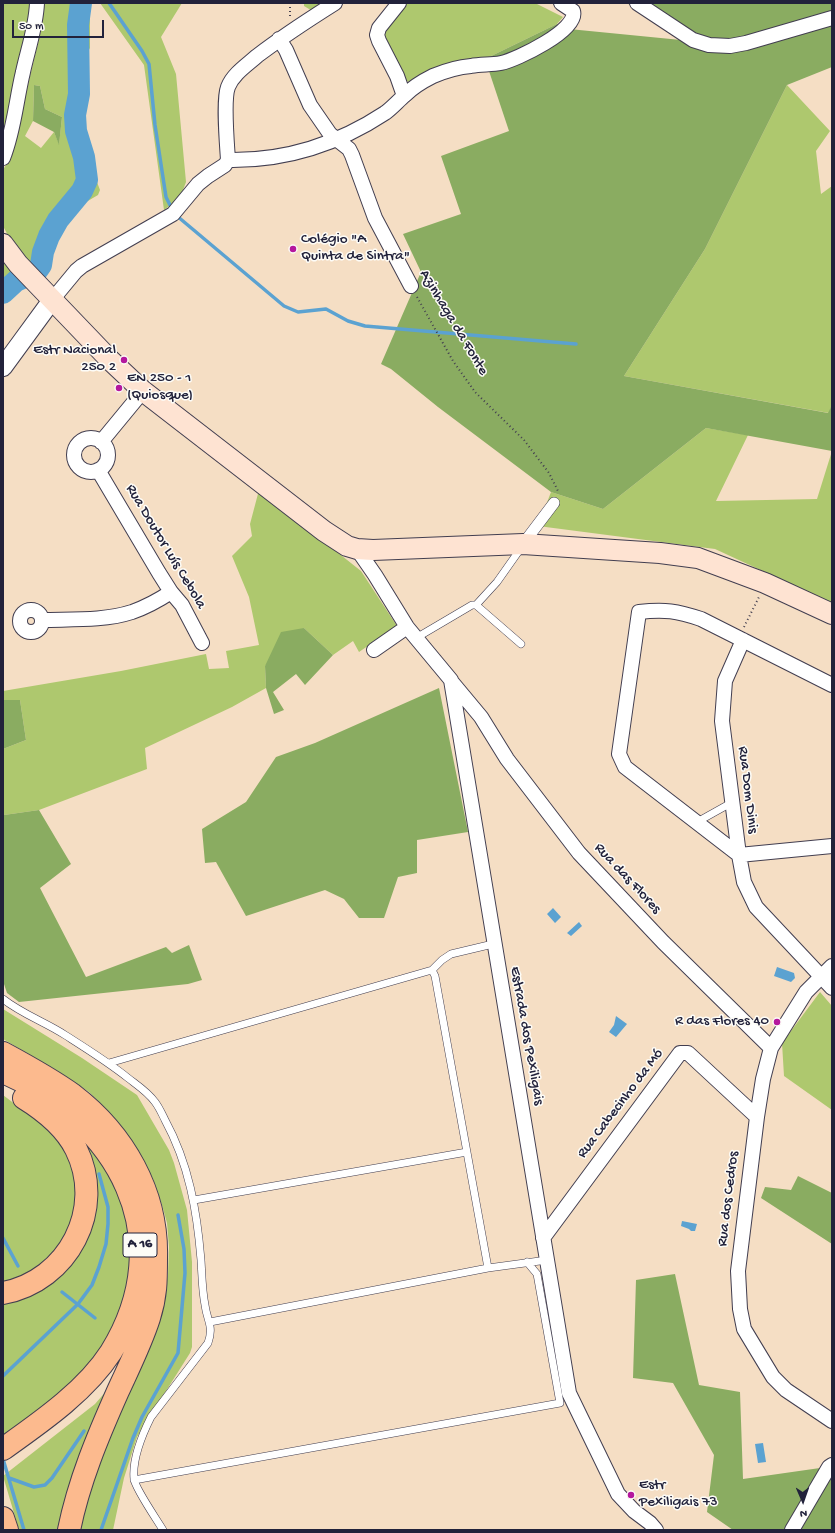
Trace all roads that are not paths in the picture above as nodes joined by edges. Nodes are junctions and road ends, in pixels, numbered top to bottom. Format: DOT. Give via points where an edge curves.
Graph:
graph roads {
  1 [pos="37,3"];
  2 [pos="335,3"];
  3 [pos="399,3"];
  4 [pos="561,3"];
  5 [pos="637,3"];
  6 [pos="832,18"];
  7 [pos="279,39"];
  8 [pos="404,96"];
  9 [pos="336,139"];
  10 [pos="3,158"];
  11 [pos="228,160"];
  12 [pos="3,244"];
  13 [pos="411,286"];
  14 [pos="47,294"];
  15 [pos="3,367"];
  16 [pos="143,391"];
  17 [pos="101,442"];
  18 [pos="98,470"];
  19 [pos="554,504"];
  20 [pos="523,544"];
  21 [pos="357,549"];
  22 [pos="171,592"];
  23 [pos="476,605"];
  24 [pos="832,614"];
  25 [pos="42,620"];
  26 [pos="411,632"];
  27 [pos="741,639"];
  28 [pos="202,643"];
  29 [pos="521,644"];
  30 [pos="374,650"];
  31 [pos="451,680"];
  32 [pos="832,685"];
  33 [pos="731,804"];
  34 [pos="697,822"];
  35 [pos="832,846"];
  36 [pos="739,855"];
  37 [pos="493,944"];
  38 [pos="432,970"];
  39 [pos="827,971"];
  40 [pos="832,988"];
  41 [pos="3,999"];
  42 [pos="771,1048"];
  43 [pos="3,1053"];
  44 [pos="109,1063"];
  45 [pos="3,1072"];
  46 [pos="3,1084"];
  47 [pos="757,1117"];
  48 [pos="467,1152"];
  49 [pos="194,1200"];
  50 [pos="543,1238"];
  51 [pos="547,1260"];
  52 [pos="156,1262"];
  53 [pos="527,1262"];
  54 [pos="488,1268"];
  55 [pos="3,1293"];
  56 [pos="210,1322"];
  57 [pos="832,1421"];
  58 [pos="25,1441"];
  59 [pos="3,1448"];
  60 [pos="3,1464"];
  61 [pos="832,1465"];
  62 [pos="134,1480"];
  63 [pos="3,1518"];
  64 [pos="7,1530"];
  65 [pos="69,1530"];
  66 [pos="163,1530"];
  67 [pos="656,1530"];
  68 [pos="792,1530"];
  1 -- 10 [label="street" via="9,144"];
  2 -- 7 [label="street"];
  3 -- 8 [label="street" via="379,28 377,35 400,82"];
  4 -- 8 [label="street" via="574,14 571,23 561,33 500,63 445,71 421,83"];
  5 -- 6 [label="street" via="693,40 709,45 730,46 746,43"];
  7 -- 9 [label="street, Azinhaga da Fonte" via="310,105 323,126"];
  7 -- 11 [label="street" via="245,66 228,88"];
  8 -- 9 [label="street" via="386,112"];
  9 -- 11 [label="street" via="291,154"];
  9 -- 13 [label="street, Azinhaga da Fonte" via="349,149 375,218"];
  11 -- 14 [label="street" via="225,165 198,184 173,214 82,266"];
  12 -- 14 [label="main road"];
  14 -- 15 [label="street"];
  14 -- 16 [label="main road"];
  16 -- 17 [label="street"];
  16 -- 21 [label="main road" via="324,531 347,546"];
  17 -- 18 [label="street" via="108,457 103,467"];
  17 -- 18 [label="street" via="91,438 85,440 80,442 75,451 75,462 78,466 88,472"];
  18 -- 22 [label="street, Rua Doutor Luís Cebola"];
  19 -- 20 [label="street"];
  20 -- 21 [label="main road"];
  20 -- 23 [label="lane" via="497,582"];
  20 -- 24 [label="main road" via="698,558 765,583"];
  21 -- 26 [label="street"];
  22 -- 25 [label="street" via="152,604 132,612 113,616"];
  22 -- 28 [label="street, Rua Doutor Luís Cebola" via="182,605"];
  23 -- 26 [label="lane"];
  23 -- 29 [label="lane"];
  26 -- 30 [label="street"];
  26 -- 31 [label="street"];
  27 -- 32 [label="street"];
  27 -- 33 [label="street, Rua Dom Dinis" via="725,681 722,721"];
  27 -- 34 [label="street" via="681,612 639,612 619,754 625,767"];
  31 -- 37 [label="street, Estrada dos Pexiligais"];
  31 -- 42 [label="street, Rua das Flores" via="481,717 507,759 579,853 663,942"];
  33 -- 34 [label="lane"];
  33 -- 36 [label="street, Rua Dom Dinis"];
  34 -- 36 [label="street"];
  35 -- 36 [label="street, Rua Dom Dinis"];
  36 -- 39 [label="street" via="744,882 756,907"];
  37 -- 38 [label="lane" via="451,954"];
  37 -- 50 [label="street, Estrada dos Pexiligais"];
  38 -- 44 [label="lane"];
  38 -- 48 [label="lane"];
  39 -- 40 [label="street"];
  39 -- 42 [label="street, Rua dos Cedros" via="806,992"];
  41 -- 44 [label="lane" via="14,1008 49,1025"];
  42 -- 47 [label="street, Rua dos Cedros"];
  43 -- 52 [label="highway, A 16" via="73,1095 109,1128 125,1149 147,1194 156,1237"];
  44 -- 49 [label="lane" via="155,1102 178,1147"];
  45 -- 58 [label="highway, A 16" via="57,1103 94,1134 123,1176 138,1218 140,1239 135,1299 111,1352 86,1382"];
  46 -- 55 [label="highway" via="35,1104 56,1122 67,1136 84,1170 87,1192 81,1228 62,1259 36,1281 18,1290"];
  47 -- 50 [label="street, Rua Cabecinho da Mó" via="688,1053 680,1053"];
  47 -- 57 [label="street, Rua dos Cedros" via="738,1271 744,1329 773,1377 786,1390"];
  48 -- 49 [label="lane"];
  48 -- 54 [label="lane"];
  49 -- 56 [label="lane" via="205,1306"];
  50 -- 51 [label="street, Estrada dos Pexiligais"];
  51 -- 53 [label="lane"];
  51 -- 67 [label="street, Estrada dos Pexiligais" via="569,1393 618,1494"];
  52 -- 58 [label="highway, A 16" via="142,1317 116,1365 78,1407"];
  52 -- 65 [label="highway, A 16" via="156,1288 149,1318 90,1458 79,1488"];
  53 -- 54 [label="lane"];
  53 -- 62 [label="lane" via="536,1274 560,1403"];
  54 -- 56 [label="lane"];
  56 -- 62 [label="lane" via="211,1334 208,1343 146,1428 134,1464"];
  58 -- 59 [label="highway, A 16"];
  58 -- 60 [label="highway, A 16"];
  61 -- 68 [label="street"];
  62 -- 66 [label="lane"];
  63 -- 64 [label="highway"];
}
